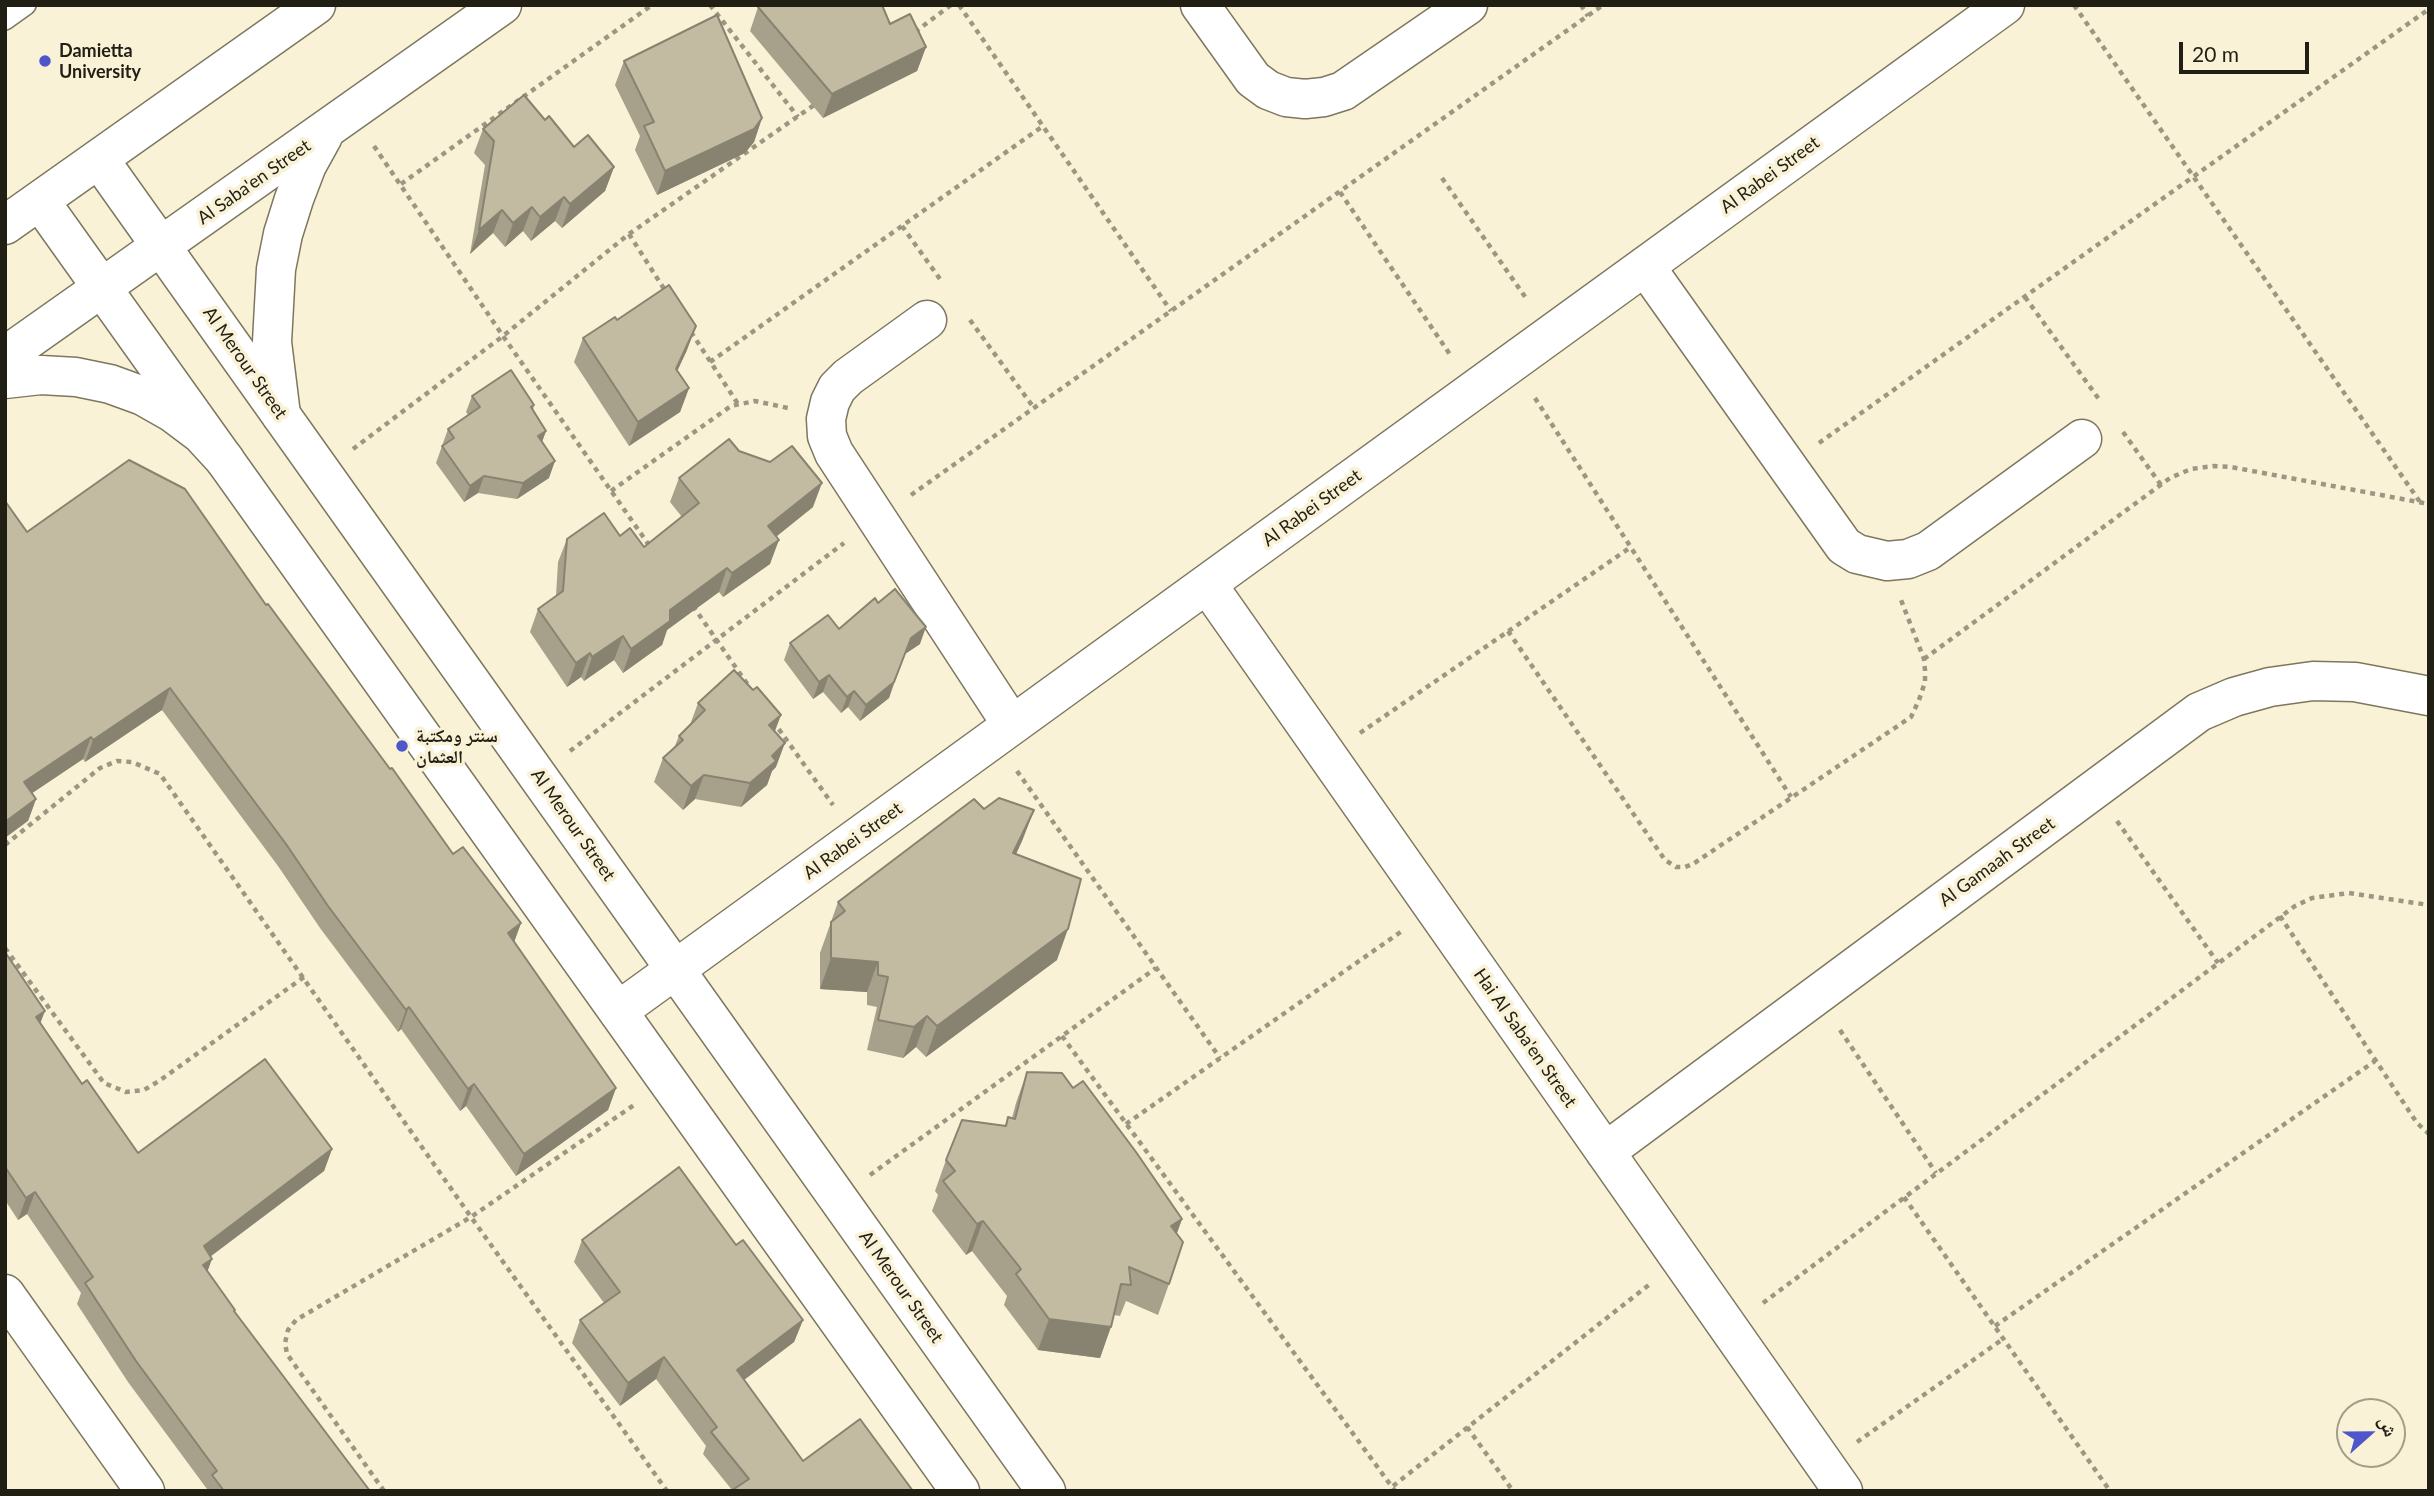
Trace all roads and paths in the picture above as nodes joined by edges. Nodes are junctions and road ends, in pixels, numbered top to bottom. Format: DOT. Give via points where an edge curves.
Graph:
graph roads {
  1 [pos="26,5"];
  2 [pos="316,5"];
  3 [pos="502,5"];
  4 [pos="652,5"];
  5 [pos="710,5"];
  6 [pos="951,5"];
  7 [pos="959,5"];
  8 [pos="1200,5"];
  9 [pos="1468,5"];
  10 [pos="1581,5"];
  11 [pos="1603,5"];
  12 [pos="2005,5"];
  13 [pos="2074,5"];
  14 [pos="2429,9"];
  15 [pos="1588,16"];
  16 [pos="5,20"];
  17 [pos="907,37"];
  18 [pos="820,101"];
  19 [pos="798,117"];
  20 [pos="338,123"];
  21 [pos="1043,126"];
  22 [pos="99,159"];
  23 [pos="2194,177"];
  24 [pos="1442,178"];
  25 [pos="401,184"];
  26 [pos="1340,192"];
  27 [pos="40,201"];
  28 [pos="5,225"];
  29 [pos="629,234"];
  30 [pos="162,246"];
  31 [pos="1645,266"];
  32 [pos="102,288"];
  33 [pos="2025,297"];
  34 [pos="673,304"];
  35 [pos="1171,311"];
  36 [pos="927,320"];
  37 [pos="688,327"];
  38 [pos="1551,334"];
  39 [pos="503,336"];
  40 [pos="5,356"];
  41 [pos="710,362"];
  42 [pos="1512,363"];
  43 [pos="5,379"];
  44 [pos="1474,391"];
  45 [pos="738,404"];
  46 [pos="2104,406"];
  47 [pos="281,415"];
  48 [pos="826,419"];
  49 [pos="2119,426"];
  50 [pos="2082,439"];
  51 [pos="225,460"];
  52 [pos="1787,466"];
  53 [pos="323,472"];
  54 [pos="2161,485"];
  55 [pos="611,491"];
  56 [pos="2420,502"];
  57 [pos="2429,504"];
  58 [pos="876,519"];
  59 [pos="1631,547"];
  60 [pos="652,548"];
  61 [pos="1887,561"];
  62 [pos="1207,584"];
  63 [pos="692,605"];
  64 [pos="1508,631"];
  65 [pos="716,639"];
  66 [pos="1924,659"];
  67 [pos="755,694"];
  68 [pos="2429,696"];
  69 [pos="770,716"];
  70 [pos="1003,732"];
  71 [pos="1327,755"];
  72 [pos="538,775"];
  73 [pos="2094,789"];
  74 [pos="1791,797"];
  75 [pos="856,839"];
  76 [pos="5,845"];
  77 [pos="2429,905"];
  78 [pos="1434,908"];
  79 [pos="2280,916"];
  80 [pos="5,948"];
  81 [pos="2218,963"];
  82 [pos="1156,968"];
  83 [pos="676,969"];
  84 [pos="304,977"];
  85 [pos="1816,995"];
  86 [pos="618,1011"];
  87 [pos="1062,1036"];
  88 [pos="1220,1058"];
  89 [pos="2375,1061"];
  90 [pos="669,1080"];
  91 [pos="1126,1124"];
  92 [pos="2429,1134"];
  93 [pos="1605,1152"];
  94 [pos="1936,1173"];
  95 [pos="1904,1197"];
  96 [pos="838,1198"];
  97 [pos="471,1217"];
  98 [pos="1681,1259"];
  99 [pos="5,1294"];
  100 [pos="1995,1326"];
  101 [pos="1728,1329"];
  102 [pos="2003,1339"];
  103 [pos="1467,1427"];
  104 [pos="1834,1478"];
  105 [pos="1394,1489"];
  106 [pos="145,1491"];
  107 [pos="384,1491"];
  108 [pos="667,1491"];
  109 [pos="960,1491"];
  110 [pos="1046,1491"];
  111 [pos="1513,1491"];
  112 [pos="2110,1491"];
  1 -- 16 [label="lane"];
  2 -- 22 [label="street"];
  3 -- 20 [label="street, Al Saba'en Street"];
  4 -- 25 [label="path"];
  5 -- 19 [label="path"];
  6 -- 17 [label="path"];
  7 -- 21 [label="path"];
  8 -- 9 [label="street" via="1253,79 1286,97 1305,99 1343,91"];
  10 -- 15 [label="path"];
  11 -- 15 [label="path"];
  12 -- 31 [label="street, Al Rabei Street"];
  13 -- 23 [label="path"];
  14 -- 23 [label="path"];
  15 -- 26 [label="path"];
  18 -- 19 [label="path"];
  19 -- 29 [label="path"];
  20 -- 25 [label="path"];
  20 -- 30 [label="street, Al Saba'en Street"];
  20 -- 47 [label="street" via="307,165 276,270 272,342"];
  21 -- 35 [label="path"];
  21 -- 41 [label="path"];
  22 -- 27 [label="street"];
  22 -- 30 [label="street, Al Merour Street"];
  23 -- 33 [label="path"];
  23 -- 56 [label="path"];
  24 -- 38 [label="path"];
  25 -- 39 [label="path"];
  26 -- 35 [label="path"];
  26 -- 44 [label="path"];
  27 -- 28 [label="street"];
  27 -- 32 [label="street"];
  29 -- 34 [label="path"];
  29 -- 39 [label="path"];
  30 -- 32 [label="street, Al Saba'en Street"];
  30 -- 47 [label="street, Al Merour Street"];
  31 -- 38 [label="street, Al Rabei Street"];
  31 -- 52 [label="street"];
  32 -- 40 [label="street, Al Saba'en Street"];
  32 -- 51 [label="street"];
  33 -- 46 [label="path"];
  33 -- 52 [label="path"];
  35 -- 58 [label="path"];
  36 -- 48 [label="street" via="848,377 837,388"];
  37 -- 41 [label="path"];
  38 -- 42 [label="street, Al Rabei Street"];
  39 -- 53 [label="path"];
  39 -- 55 [label="path"];
  41 -- 45 [label="path"];
  42 -- 44 [label="street, Al Rabei Street"];
  42 -- 59 [label="path"];
  43 -- 51 [label="street" via="76,377 143,396 201,434"];
  44 -- 62 [label="street, Al Rabei Street"];
  45 -- 48 [label="path" via="768,402"];
  45 -- 55 [label="path"];
  47 -- 53 [label="street, Al Merour Street"];
  48 -- 58 [label="street" via="834,453"];
  49 -- 54 [label="path"];
  50 -- 61 [label="street" via="1928,551"];
  51 -- 86 [label="street"];
  52 -- 61 [label="street" via="1844,546"];
  53 -- 72 [label="street, Al Merour Street"];
  54 -- 56 [label="path" via="2191,469 2231,467"];
  54 -- 66 [label="path"];
  55 -- 60 [label="path"];
  56 -- 57 [label="path"];
  58 -- 65 [label="path"];
  58 -- 70 [label="street"];
  59 -- 64 [label="path"];
  59 -- 74 [label="path"];
  61 -- 66 [label="path"];
  62 -- 70 [label="street, Al Rabei Street"];
  62 -- 71 [label="street, Hai Al Saba'en Street"];
  63 -- 65 [label="path"];
  64 -- 71 [label="path"];
  64 -- 74 [label="path" via="1670,864 1693,864"];
  65 -- 67 [label="path"];
  65 -- 72 [label="path"];
  66 -- 74 [label="path" via="1925,682 1911,717"];
  68 -- 73 [label="street, Al Gamaah Street" via="2355,682 2270,687 2199,712"];
  69 -- 75 [label="path"];
  70 -- 75 [label="street, Al Rabei Street"];
  70 -- 82 [label="path"];
  71 -- 78 [label="street, Hai Al Saba'en Street"];
  72 -- 83 [label="street, Al Merour Street"];
  73 -- 81 [label="path"];
  73 -- 85 [label="street, Al Gamaah Street"];
  75 -- 83 [label="street, Al Rabei Street"];
  76 -- 84 [label="path" via="100,768 117,761 146,766 160,774"];
  77 -- 79 [label="path" via="2349,892 2312,898"];
  78 -- 88 [label="path"];
  78 -- 93 [label="street, Hai Al Saba'en Street"];
  79 -- 81 [label="path"];
  79 -- 89 [label="path"];
  80 -- 84 [label="path" via="104,1083 126,1092 144,1090 159,1081"];
  81 -- 94 [label="path"];
  82 -- 87 [label="path"];
  82 -- 88 [label="path"];
  83 -- 86 [label="street, Al Rabei Street"];
  83 -- 96 [label="street, Al Merour Street"];
  84 -- 97 [label="path"];
  85 -- 93 [label="street, Al Gamaah Street"];
  85 -- 94 [label="path"];
  86 -- 90 [label="street"];
  87 -- 91 [label="path"];
  87 -- 96 [label="path"];
  88 -- 91 [label="path"];
  89 -- 92 [label="path"];
  89 -- 100 [label="path"];
  90 -- 97 [label="path"];
  90 -- 109 [label="street"];
  91 -- 105 [label="path"];
  93 -- 98 [label="street, Hai Al Saba'en Street"];
  94 -- 95 [label="path"];
  95 -- 100 [label="path"];
  95 -- 101 [label="path"];
  96 -- 110 [label="street, Al Merour Street"];
  97 -- 107 [label="path" via="296,1320 288,1330 288,1354"];
  97 -- 108 [label="path"];
  98 -- 101 [label="street, Hai Al Saba'en Street"];
  98 -- 103 [label="path"];
  99 -- 106 [label="street"];
  100 -- 102 [label="path"];
  101 -- 104 [label="street, Hai Al Saba'en Street"];
  102 -- 104 [label="path"];
  102 -- 112 [label="path"];
  103 -- 105 [label="path"];
  103 -- 111 [label="path"];
}
